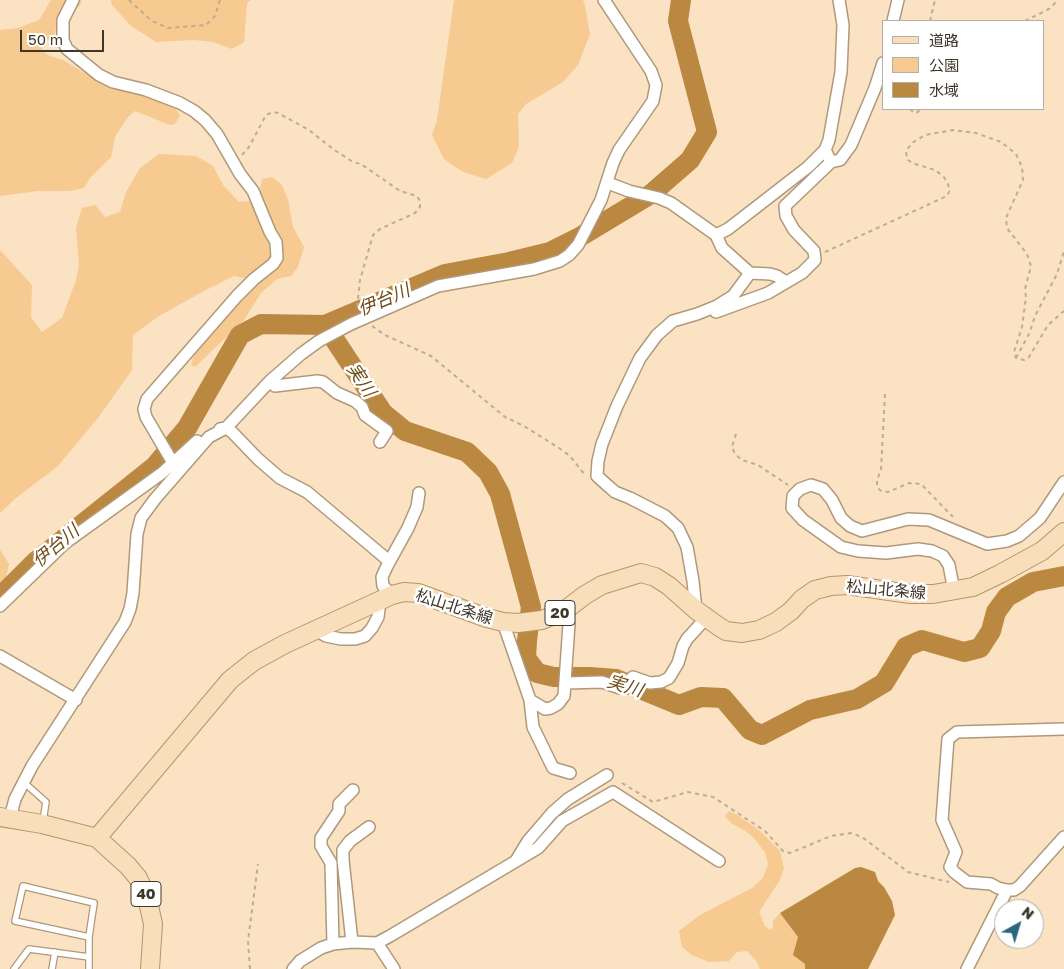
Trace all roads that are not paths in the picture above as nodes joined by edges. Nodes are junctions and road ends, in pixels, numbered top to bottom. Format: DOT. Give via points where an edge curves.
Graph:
graph roads {
  1 [pos="72,0"];
  2 [pos="604,0"];
  3 [pos="839,0"];
  4 [pos="898,0"];
  5 [pos="893,20"];
  6 [pos="882,66"];
  7 [pos="825,150"];
  8 [pos="831,162"];
  9 [pos="608,184"];
  10 [pos="716,235"];
  11 [pos="750,272"];
  12 [pos="786,282"];
  13 [pos="697,314"];
  14 [pos="270,381"];
  15 [pos="226,428"];
  16 [pos="380,442"];
  17 [pos="171,459"];
  18 [pos="1064,482"];
  19 [pos="418,493"];
  20 [pos="1064,532"];
  21 [pos="390,561"];
  22 [pos="954,591"];
  23 [pos="386,598"];
  24 [pos="0,606"];
  25 [pos="564,611"];
  26 [pos="701,614"];
  27 [pos="503,622"];
  28 [pos="316,630"];
  29 [pos="0,656"];
  30 [pos="566,678"];
  31 [pos="76,700"];
  32 [pos="530,700"];
  33 [pos="1064,729"];
  34 [pos="570,773"];
  35 [pos="607,775"];
  36 [pos="23,784"];
  37 [pos="353,790"];
  38 [pos="5,818"];
  39 [pos="42,824"];
  40 [pos="369,828"];
  41 [pos="1064,837"];
  42 [pos="97,838"];
  43 [pos="516,860"];
  44 [pos="719,861"];
  45 [pos="1007,890"];
  46 [pos="89,937"];
  47 [pos="352,942"];
  48 [pos="377,943"];
  49 [pos="333,944"];
  50 [pos="55,952"];
  51 [pos="89,956"];
  52 [pos="14,969"];
  53 [pos="52,969"];
  54 [pos="89,969"];
  55 [pos="150,969"];
  56 [pos="292,969"];
  57 [pos="394,969"];
  58 [pos="967,969"];
  1 -- 17 [label="street" via="63,20 63,40 67,49 99,75 171,100 205,120 253,191 276,242 277,258 273,264 237,296 146,399 146,417"];
  2 -- 9 [label="street" via="651,70 656,85 653,101 619,150"];
  3 -- 7 [label="street" via="843,25 841,72"];
  4 -- 5 [label="street"];
  6 -- 8 [label="street" via="851,145 840,160"];
  7 -- 8 [label="street"];
  7 -- 10 [label="street" via="801,172"];
  8 -- 12 [label="street" via="785,206 786,216 794,230 816,256 816,260 802,273"];
  9 -- 10 [label="street" via="672,203"];
  9 -- 14 [label="street" via="578,245 560,261 438,286 319,341"];
  10 -- 11 [label="street" via="722,248"];
  11 -- 12 [label="street" via="770,274"];
  11 -- 13 [label="street" via="733,296"];
  12 -- 13 [label="street" via="768,293 707,316"];
  13 -- 26 [label="street" via="672,321 640,358 602,444 597,476 615,492 665,516 678,528 687,547"];
  14 -- 15 [label="street"];
  14 -- 16 [label="street" via="276,386 323,382 355,401 365,415 387,431"];
  15 -- 17 [label="street" via="207,432"];
  15 -- 21 [label="street" via="280,478 307,492"];
  15 -- 31 [label="street" via="209,438 141,518 136,534 130,609"];
  17 -- 24 [label="street" via="162,473 65,542"];
  18 -- 22 [label="street" via="1040,518 1019,536 987,544 929,520 908,519 862,531 841,518 823,489 811,485 793,496 792,508 803,520 841,547 886,553 918,549 943,556 949,565"];
  19 -- 21 [label="street" via="417,507"];
  20 -- 22 [label="main road, 松山北条線 / 20" via="1042,551 1000,574 973,587"];
  21 -- 23 [label="street" via="382,577"];
  22 -- 26 [label="main road, 松山北条線 / 20" via="910,594 847,585 831,586 815,590 776,622 742,633 726,631"];
  23 -- 27 [label="main road, 松山北条線 / 20" via="404,592 418,593"];
  23 -- 28 [label="main road, 松山北条線 / 20"];
  23 -- 28 [label="street" via="365,636 340,639"];
  25 -- 26 [label="main road, 松山北条線 / 20" via="602,585 641,573 669,586"];
  25 -- 27 [label="main road, 松山北条線 / 20" via="542,620"];
  25 -- 30 [label="street" via="569,624"];
  26 -- 30 [label="street" via="678,662 668,678 661,682 650,683 633,677 620,688 602,682"];
  27 -- 32 [label="street"];
  28 -- 42 [label="main road, 松山北条線 / 20" via="254,661 230,680"];
  29 -- 31 [label="street"];
  30 -- 32 [label="street" via="564,696 552,708 545,709"];
  31 -- 36 [label="street"];
  32 -- 34 [label="street" via="533,728 553,768"];
  33 -- 45 [label="street" via="957,732 948,739 942,820 956,852 950,866 967,882 992,884"];
  35 -- 43 [label="street" via="568,799 528,841"];
  36 -- 38 [label="street"];
  36 -- 39 [label="lane" via="46,802"];
  37 -- 49 [label="street" via="340,804 321,838 321,846 331,862"];
  38 -- 39 [label="main road"];
  39 -- 42 [label="main road"];
  40 -- 47 [label="street" via="350,841 344,850"];
  41 -- 45 [label="street" via="1020,886"];
  42 -- 55 [label="main road, 40" via="128,866 147,896 153,924"];
  43 -- 44 [label="street" via="538,848 562,821 613,792"];
  43 -- 48 [label="street"];
  45 -- 58 [label="street"];
  46 -- 46 [label="lane" via="94,902 24,886 15,921"];
  46 -- 51 [label="lane"];
  47 -- 48 [label="street"];
  47 -- 49 [label="street"];
  48 -- 57 [label="street"];
  49 -- 56 [label="street" via="321,948"];
  50 -- 51 [label="lane"];
  50 -- 52 [label="lane" via="28,949"];
  50 -- 53 [label="lane"];
  51 -- 54 [label="lane"];
}
